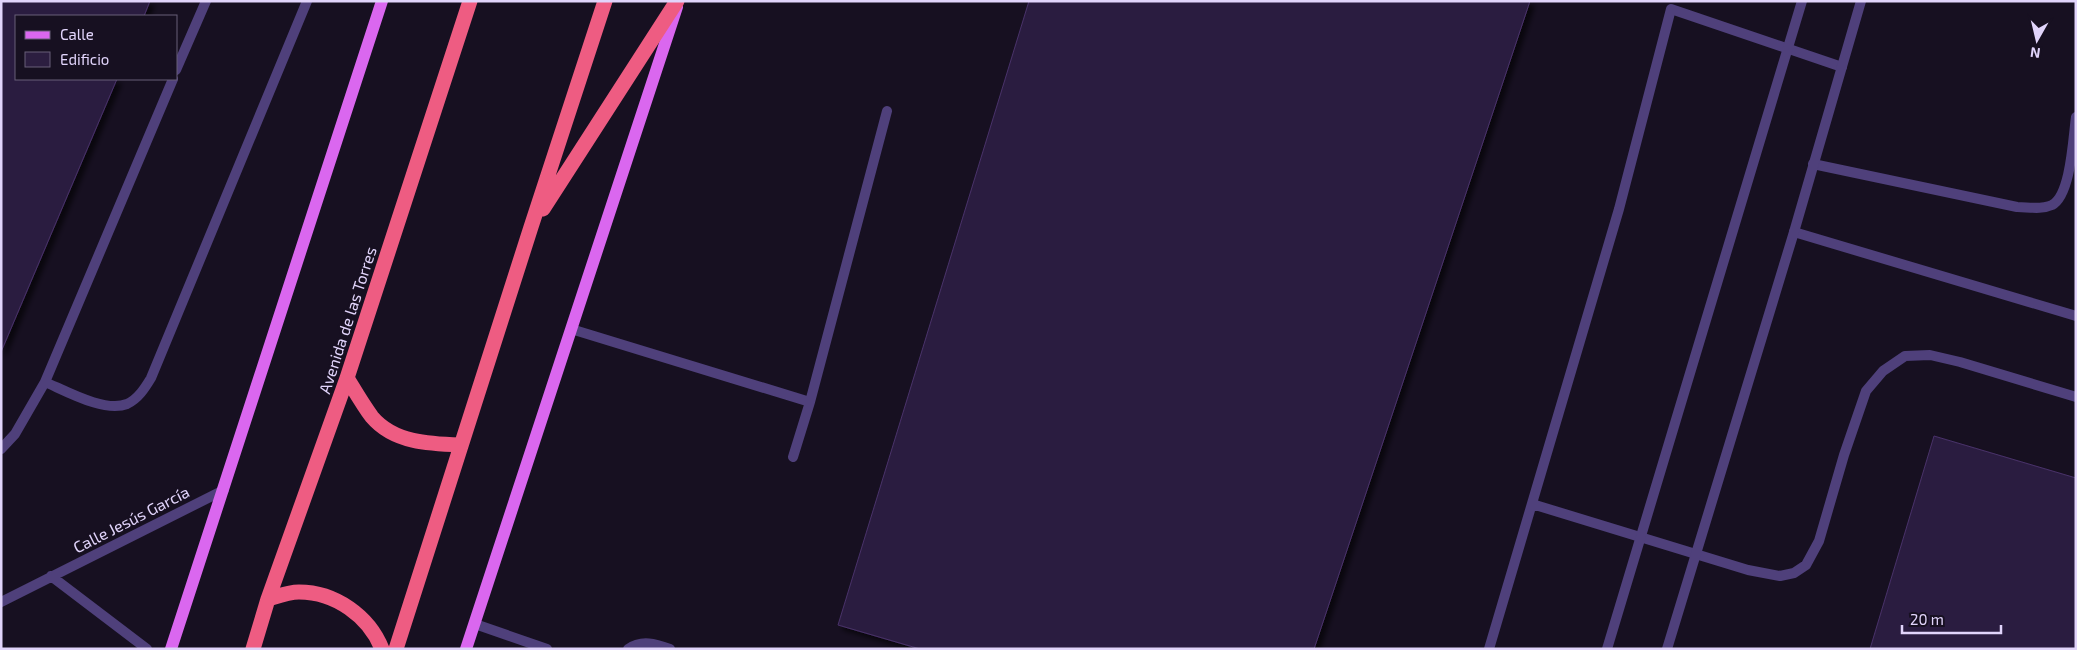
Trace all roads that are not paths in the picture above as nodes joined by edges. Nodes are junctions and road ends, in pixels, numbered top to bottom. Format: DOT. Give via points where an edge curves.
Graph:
graph roads {
  1 [pos="206,1"];
  2 [pos="307,1"];
  3 [pos="382,1"];
  4 [pos="470,1"];
  5 [pos="605,1"];
  6 [pos="678,1"];
  7 [pos="1802,1"];
  8 [pos="1861,1"];
  9 [pos="1672,5"];
  10 [pos="1789,48"];
  11 [pos="178,65"];
  12 [pos="1842,67"];
  13 [pos="172,80"];
  14 [pos="888,111"];
  15 [pos="2076,117"];
  16 [pos="1813,164"];
  17 [pos="531,227"];
  18 [pos="1794,232"];
  19 [pos="2076,316"];
  20 [pos="571,329"];
  21 [pos="347,378"];
  22 [pos="45,382"];
  23 [pos="2076,397"];
  24 [pos="810,402"];
  25 [pos="461,445"];
  26 [pos="1,449"];
  27 [pos="793,457"];
  28 [pos="224,490"];
  29 [pos="1532,504"];
  30 [pos="1640,538"];
  31 [pos="1696,554"];
  32 [pos="51,576"];
  33 [pos="268,598"];
  34 [pos="1,602"];
  35 [pos="474,624"];
  36 [pos="147,649"];
  37 [pos="171,649"];
  38 [pos="253,649"];
  39 [pos="382,649"];
  40 [pos="396,649"];
  41 [pos="466,649"];
  42 [pos="546,649"];
  43 [pos="628,649"];
  44 [pos="670,649"];
  45 [pos="1489,649"];
  46 [pos="1606,649"];
  47 [pos="1667,649"];
  1 -- 11 [label="street"];
  2 -- 22 [label="street" via="151,378 138,396 128,404 116,406 99,404"];
  3 -- 28 [label="main road"];
  4 -- 21 [label="highway, Avenida de las Torres"];
  5 -- 17 [label="highway"];
  6 -- 17 [label="highway"];
  6 -- 20 [label="main road"];
  7 -- 10 [label="street"];
  8 -- 12 [label="street"];
  9 -- 10 [label="street"];
  9 -- 29 [label="street" via="1619,209"];
  10 -- 12 [label="street"];
  10 -- 30 [label="street"];
  12 -- 16 [label="street"];
  13 -- 22 [label="street"];
  14 -- 24 [label="street"];
  15 -- 16 [label="street" via="2062,194 2053,204 2041,208 2017,207"];
  16 -- 18 [label="street"];
  17 -- 25 [label="highway"];
  18 -- 19 [label="street"];
  18 -- 31 [label="street"];
  20 -- 24 [label="street"];
  20 -- 35 [label="main road"];
  21 -- 25 [label="highway" via="373,417 386,430 416,442"];
  21 -- 33 [label="highway, Avenida de las Torres"];
  22 -- 26 [label="street" via="20,426"];
  23 -- 31 [label="street" via="1960,362 1930,355 1905,356 1882,371 1866,391 1819,542 1806,565 1794,573 1780,576"];
  24 -- 27 [label="street"];
  25 -- 40 [label="highway"];
  28 -- 32 [label="street, Calle Jesús García"];
  28 -- 37 [label="main road"];
  29 -- 30 [label="street"];
  29 -- 45 [label="street"];
  30 -- 31 [label="street"];
  30 -- 46 [label="street"];
  31 -- 47 [label="street"];
  32 -- 34 [label="street, Calle Jesús García"];
  32 -- 36 [label="street"];
  33 -- 38 [label="highway, Avenida de las Torres"];
  33 -- 39 [label="highway" via="297,592 331,598 366,620"];
  35 -- 41 [label="main road"];
  35 -- 42 [label="street"];
  43 -- 44 [label="street" via="640,643 653,643"];
}
